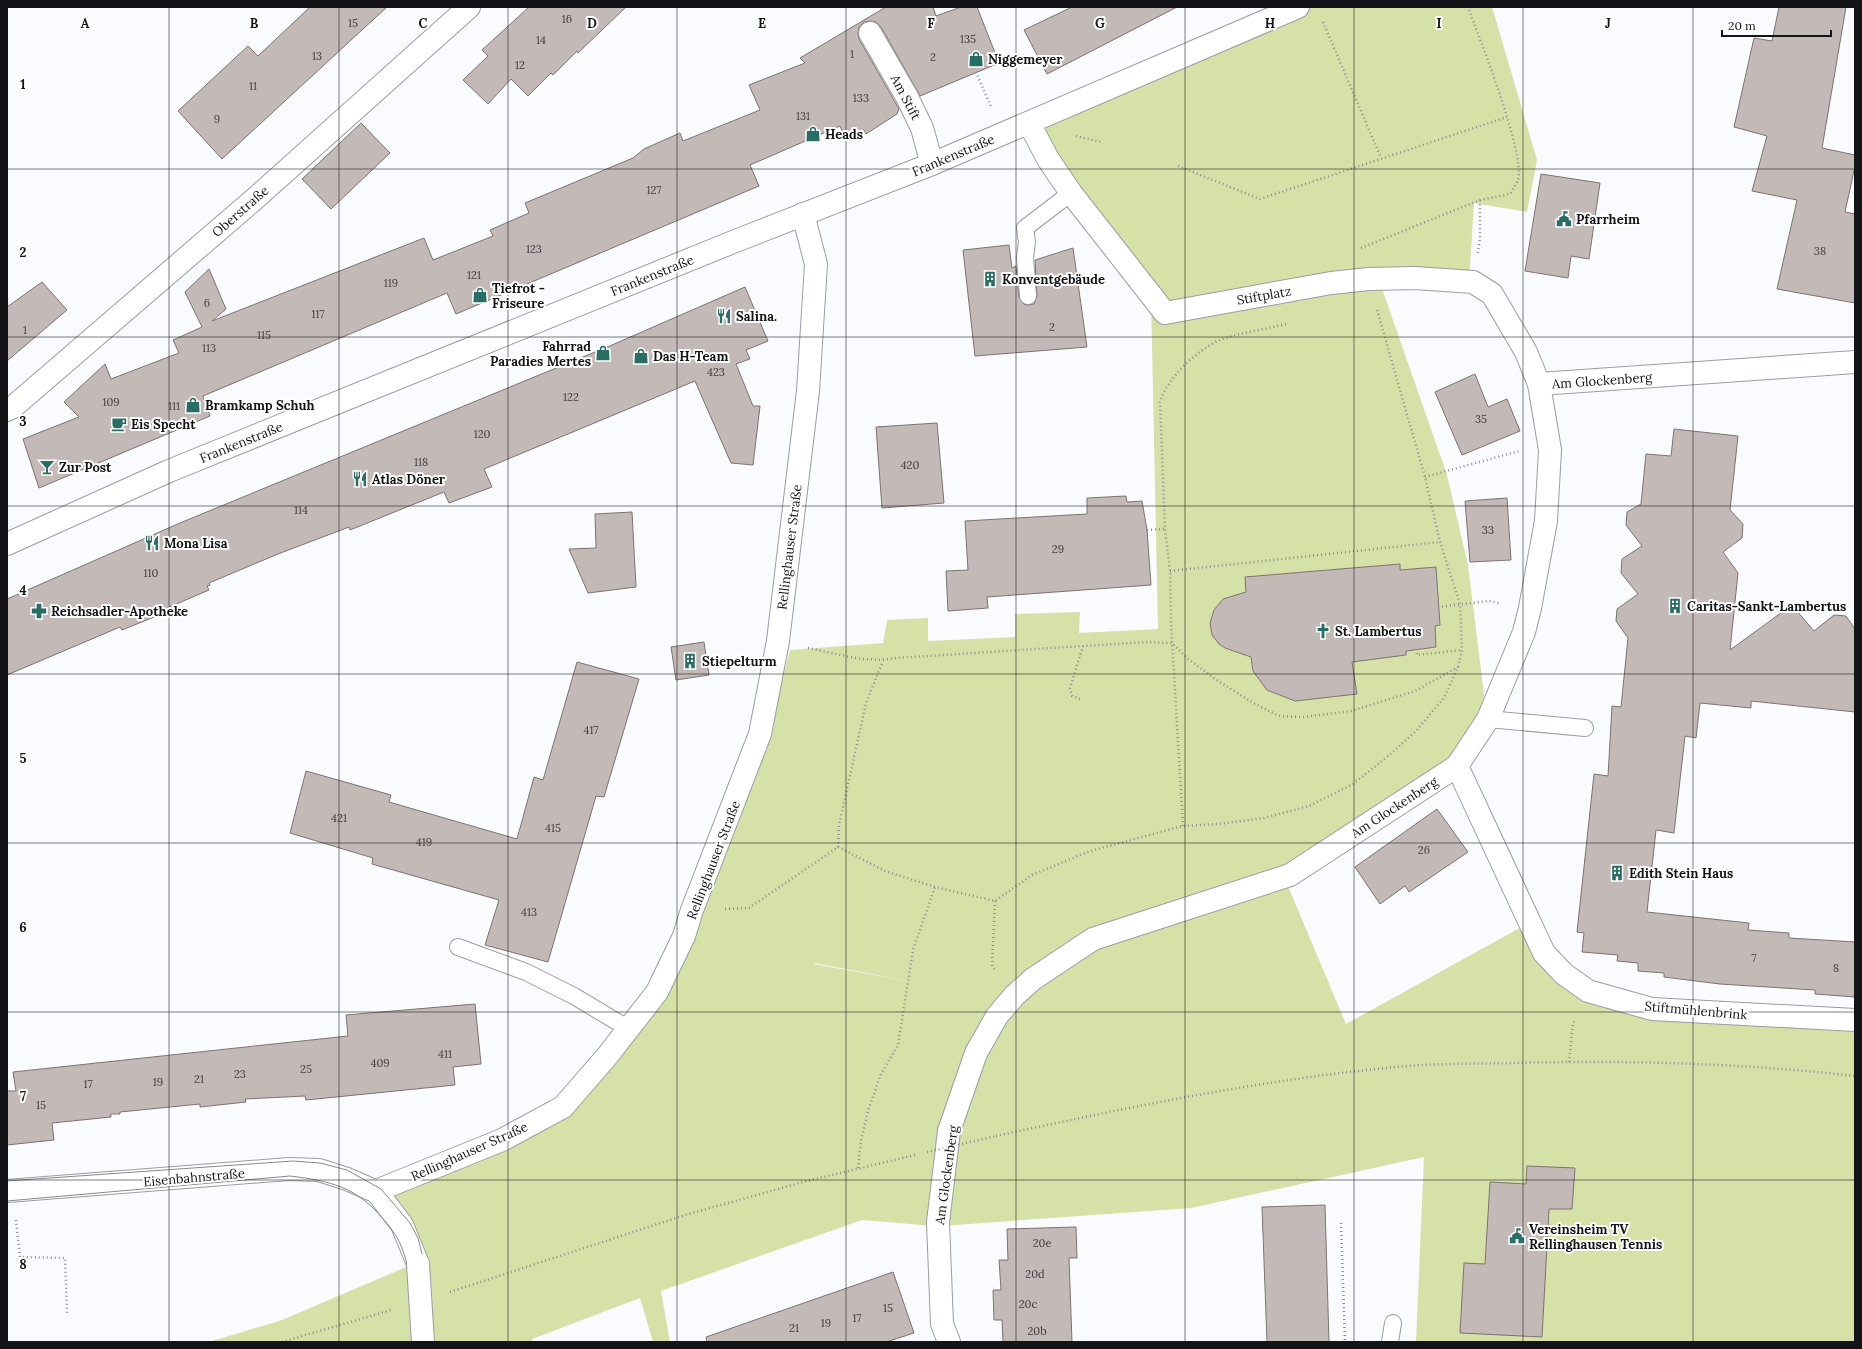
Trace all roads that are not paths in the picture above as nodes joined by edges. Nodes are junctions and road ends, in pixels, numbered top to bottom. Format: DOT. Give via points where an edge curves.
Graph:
graph roads {
  1 [pos="469,7"];
  2 [pos="1298,7"];
  3 [pos="870,33"];
  4 [pos="1029,123"];
  5 [pos="932,164"];
  6 [pos="1071,193"];
  7 [pos="803,214"];
  8 [pos="1028,296"];
  9 [pos="1855,362"];
  10 [pos="1539,384"];
  11 [pos="7,410"];
  12 [pos="7,544"];
  13 [pos="1488,719"];
  14 [pos="1584,728"];
  15 [pos="1457,766"];
  16 [pos="458,947"];
  17 [pos="1855,1020"];
  18 [pos="629,1029"];
  19 [pos="9,1190"];
  20 [pos="377,1192"];
  21 [pos="1393,1323"];
  22 [pos="423,1342"];
  23 [pos="949,1342"];
  24 [pos="1390,1342"];
  1 -- 11 [label="street, Oberstraße" via="258,196"];
  2 -- 4 [label="street, Frankenstraße"];
  3 -- 5 [label="street, Am Stift" via="922,128"];
  4 -- 5 [label="street, Frankenstraße"];
  4 -- 6 [label="street, Stiftplatz" via="1048,159"];
  5 -- 7 [label="street, Frankenstraße"];
  6 -- 8 [label="lane" via="1025,228"];
  6 -- 10 [label="street, Stiftplatz" via="1164,313 1368,279 1415,278 1473,282 1492,294 1526,352"];
  7 -- 12 [label="street, Frankenstraße" via="170,471"];
  7 -- 18 [label="street, Rellinghauser Straße" via="816,264 808,391 778,641 760,734 684,936 658,992"];
  9 -- 10 [label="street, Am Glockenberg"];
  10 -- 13 [label="street, Am Glockenberg" via="1550,450 1546,521 1524,632"];
  13 -- 14 [label="lane"];
  13 -- 15 [label="street, Am Glockenberg"];
  15 -- 17 [label="street, Stiftmühlenbrink" via="1544,953 1564,974 1588,991 1652,1009"];
  15 -- 23 [label="street, Am Glockenberg" via="1290,875 1092,939 1033,979 1010,1001 997,1016 976,1053 949,1131 938,1222 942,1324"];
  16 -- 18 [label="lane" via="526,972 574,996"];
  18 -- 20 [label="street, Rellinghauser Straße" via="563,1107 502,1140"];
  19 -- 20 [label="street, Eisenbahnstraße" via="289,1169 320,1170"];
  20 -- 22 [label="street, bridge" via="402,1225 418,1264"];
  21 -- 24 [label="lane"];
}
